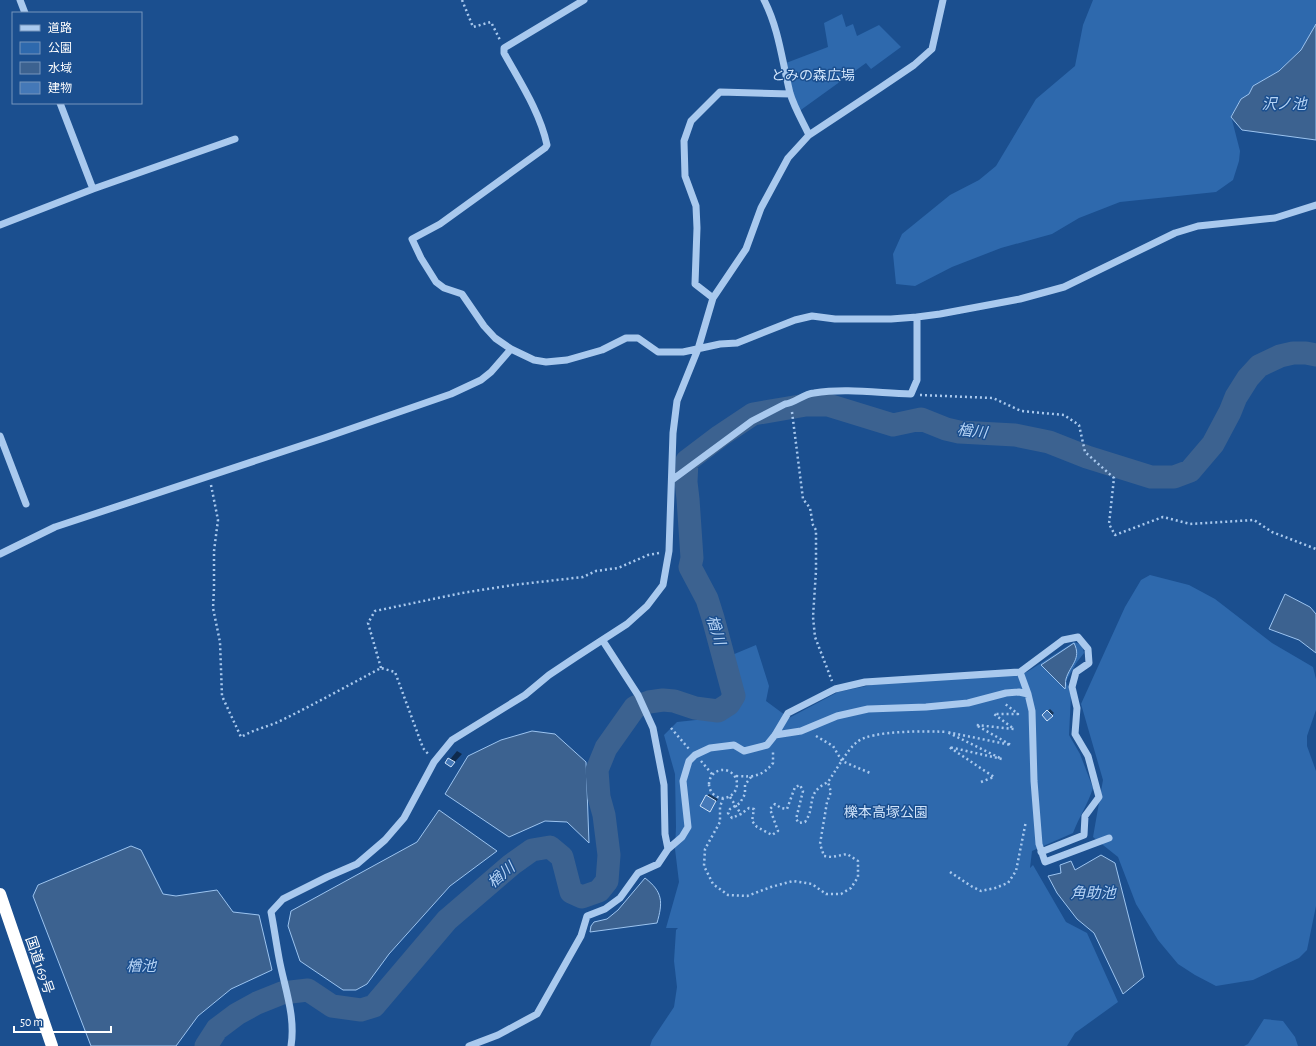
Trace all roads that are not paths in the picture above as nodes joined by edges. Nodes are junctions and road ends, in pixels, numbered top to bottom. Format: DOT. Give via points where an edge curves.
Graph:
graph roads {
  1 [pos="20,0"];
  2 [pos="584,0"];
  3 [pos="764,0"];
  4 [pos="943,0"];
  5 [pos="25,12"];
  6 [pos="790,94"];
  7 [pos="60,104"];
  8 [pos="809,135"];
  9 [pos="235,139"];
  10 [pos="93,189"];
  11 [pos="1316,205"];
  12 [pos="0,225"];
  13 [pos="714,298"];
  14 [pos="917,317"];
  15 [pos="511,349"];
  16 [pos="698,349"];
  17 [pos="0,436"];
  18 [pos="672,480"];
  19 [pos="26,504"];
  20 [pos="0,554"];
  21 [pos="603,641"];
  22 [pos="1020,672"];
  23 [pos="1028,694"];
  24 [pos="775,735"];
  25 [pos="1109,838"];
  26 [pos="668,849"];
  27 [pos="1041,852"];
  28 [pos="0,894"];
  29 [pos="52,1046"];
  30 [pos="291,1046"];
  31 [pos="469,1046"];
  1 -- 5 [label="street"];
  2 -- 15 [label="street" via="504,48 504,53 532,103 545,134 545,148 440,224 412,239 436,282 444,288 462,294 494,338"];
  3 -- 6 [label="street" via="776,31"];
  4 -- 8 [label="street" via="932,49 914,65"];
  6 -- 8 [label="street"];
  6 -- 13 [label="street" via="720,92 691,120 684,141 685,176 696,206 695,284"];
  7 -- 10 [label="street"];
  8 -- 13 [label="street" via="788,158 761,208 746,249"];
  9 -- 10 [label="street"];
  10 -- 12 [label="street"];
  11 -- 14 [label="street" via="1275,218 1198,226 1175,233 1064,287 1020,299"];
  13 -- 16 [label="street"];
  14 -- 16 [label="street" via="834,319 812,316 737,343"];
  14 -- 18 [label="street" via="917,380 911,394 854,390 810,394 752,421"];
  15 -- 16 [label="street" via="534,360 546,362 567,360 602,350 626,338 638,338 658,352"];
  15 -- 20 [label="street" via="481,380 451,394 55,527"];
  16 -- 18 [label="street" via="677,402 673,433"];
  17 -- 19 [label="street"];
  18 -- 21 [label="street" via="669,551 663,585 647,606 628,624"];
  21 -- 26 [label="street" via="638,695 653,728 664,785 665,834"];
  21 -- 30 [label="street" via="549,675 525,695 452,740 434,762 404,818 385,840 357,864 283,899 271,912 287,990 293,1035"];
  22 -- 23 [label="street"];
  22 -- 24 [label="street" via="865,682 835,689 788,714"];
  22 -- 27 [label="street" via="1063,640 1078,637 1088,649 1089,663 1076,672 1072,687 1077,708 1075,734 1088,756 1099,797 1085,816 1084,835"];
  23 -- 24 [label="street" via="1002,693 968,703 868,710 837,716 801,731"];
  23 -- 27 [label="street" via="1032,711 1034,781"];
  24 -- 26 [label="street" via="767,745 744,751 734,745 710,748 689,761 683,781 688,827 682,837"];
  25 -- 27 [label="street" via="1045,862"];
  26 -- 31 [label="street" via="658,864 638,873 620,898 606,909 587,916 581,936 538,1014 498,1035"];
  28 -- 29 [label="highway, 国道169号"];
}
